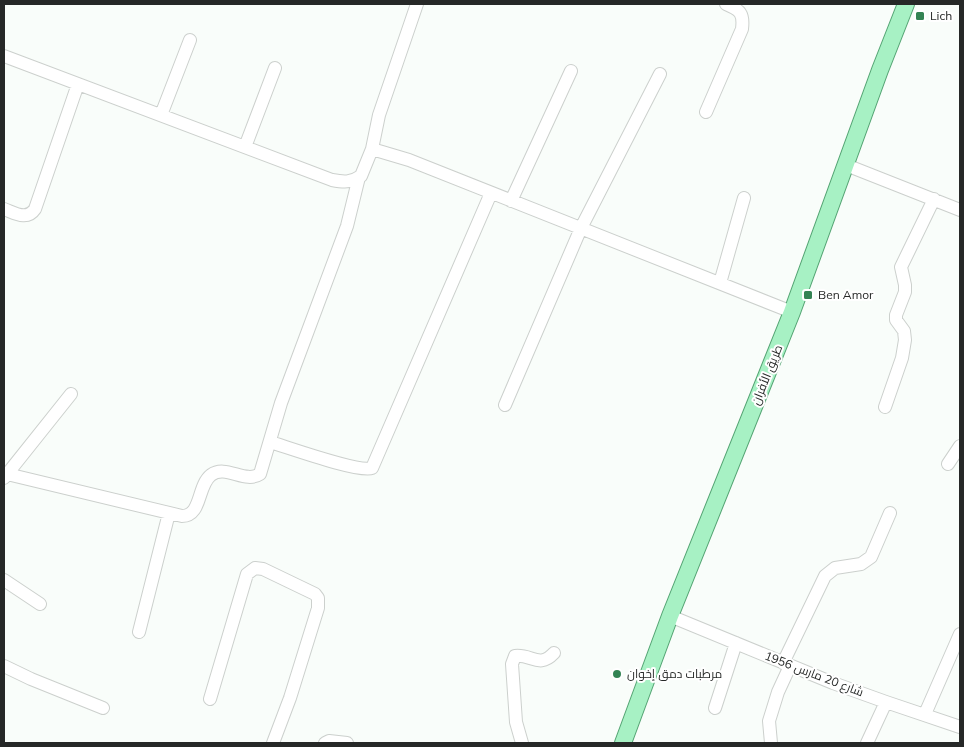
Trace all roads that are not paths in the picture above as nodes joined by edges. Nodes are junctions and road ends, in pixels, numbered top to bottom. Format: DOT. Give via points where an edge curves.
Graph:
graph roads {
  1 [pos="417,4"];
  2 [pos="726,4"];
  3 [pos="906,4"];
  4 [pos="190,40"];
  5 [pos="4,56"];
  6 [pos="275,68"];
  7 [pos="571,71"];
  8 [pos="660,74"];
  9 [pos="78,84"];
  10 [pos="706,112"];
  11 [pos="161,115"];
  12 [pos="244,147"];
  13 [pos="372,149"];
  14 [pos="846,165"];
  15 [pos="359,177"];
  16 [pos="491,193"];
  17 [pos="744,198"];
  18 [pos="934,198"];
  19 [pos="510,201"];
  20 [pos="4,209"];
  21 [pos="960,210"];
  22 [pos="581,228"];
  23 [pos="720,283"];
  24 [pos="792,312"];
  25 [pos="71,394"];
  26 [pos="504,405"];
  27 [pos="886,407"];
  28 [pos="270,442"];
  29 [pos="960,446"];
  30 [pos="948,464"];
  31 [pos="5,476"];
  32 [pos="169,513"];
  33 [pos="890,513"];
  34 [pos="4,580"];
  35 [pos="40,604"];
  36 [pos="670,616"];
  37 [pos="139,632"];
  38 [pos="960,634"];
  39 [pos="736,644"];
  40 [pos="554,653"];
  41 [pos="786,664"];
  42 [pos="4,666"];
  43 [pos="210,699"];
  44 [pos="886,702"];
  45 [pos="103,708"];
  46 [pos="715,708"];
  47 [pos="925,714"];
  48 [pos="960,727"];
  49 [pos="273,743"];
  50 [pos="325,743"];
  51 [pos="347,743"];
  52 [pos="522,743"];
  53 [pos="623,743"];
  54 [pos="771,743"];
  55 [pos="868,743"];
  1 -- 13 [label="street" via="379,115"];
  2 -- 10 [label="street" via="741,13 742,29"];
  3 -- 14 [label="main road, طريق الأفران"];
  4 -- 11 [label="street"];
  5 -- 9 [label="street"];
  6 -- 12 [label="street"];
  7 -- 19 [label="street"];
  8 -- 22 [label="street"];
  9 -- 11 [label="street"];
  9 -- 20 [label="street" via="35,209 27,216"];
  11 -- 12 [label="street"];
  12 -- 15 [label="street" via="332,180 345,182"];
  13 -- 15 [label="street"];
  13 -- 16 [label="street" via="409,160"];
  14 -- 18 [label="street"];
  14 -- 24 [label="main road, طريق الأفران"];
  15 -- 28 [label="street" via="347,226 281,402"];
  16 -- 19 [label="street"];
  16 -- 28 [label="street" via="372,468 364,470"];
  17 -- 23 [label="street"];
  18 -- 21 [label="street"];
  18 -- 27 [label="street" via="901,266 905,292 896,320 904,331 905,340"];
  19 -- 22 [label="street"];
  22 -- 23 [label="street"];
  22 -- 26 [label="street"];
  23 -- 24 [label="street"];
  24 -- 36 [label="main road, طريق الأفران"];
  25 -- 31 [label="street"];
  28 -- 32 [label="street" via="262,470 257,476 215,472 202,487 191,514"];
  29 -- 30 [label="street"];
  31 -- 32 [label="street"];
  32 -- 37 [label="street"];
  33 -- 41 [label="street" via="871,556 861,564 835,568 825,576"];
  34 -- 35 [label="street"];
  36 -- 39 [label="street, شارع 20 مارس 1956"];
  36 -- 53 [label="main road, طريق الأفران"];
  38 -- 47 [label="street"];
  39 -- 41 [label="street, شارع 20 مارس 1956"];
  39 -- 46 [label="street"];
  40 -- 52 [label="street" via="543,662 515,656 512,664 516,722"];
  41 -- 44 [label="street, شارع 20 مارس 1956"];
  41 -- 54 [label="street" via="769,721"];
  42 -- 45 [label="street"];
  43 -- 49 [label="street" via="247,574 255,568 263,570 315,594 318,608"];
  44 -- 47 [label="street, شارع 20 مارس 1956"];
  44 -- 55 [label="street"];
  47 -- 48 [label="street, شارع 20 مارس 1956"];
  50 -- 51 [label="street" via="329,740"];
}
